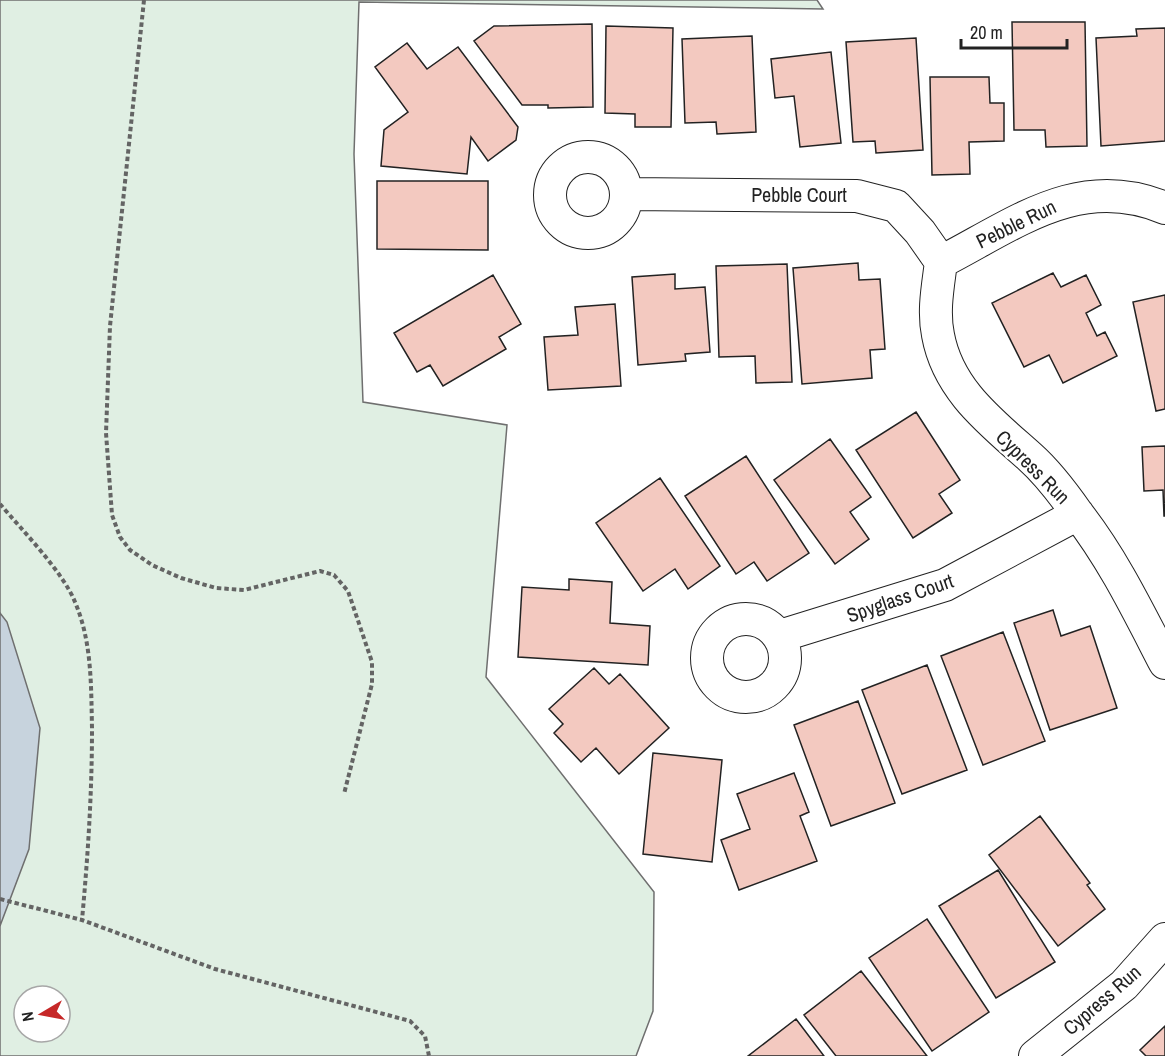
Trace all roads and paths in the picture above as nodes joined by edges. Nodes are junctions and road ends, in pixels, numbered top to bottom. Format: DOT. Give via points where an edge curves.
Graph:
graph roads {
  1 [pos="144,0"];
  2 [pos="628,194"];
  3 [pos="1165,208"];
  4 [pos="941,262"];
  5 [pos="0,504"];
  6 [pos="1078,514"];
  7 [pos="780,636"];
  8 [pos="1165,663"];
  9 [pos="344,794"];
  10 [pos="0,899"];
  11 [pos="82,920"];
  12 [pos="1165,939"];
  13 [pos="429,1056"];
  14 [pos="1035,1056"];
  1 -- 9 [label="path" via="109,337 106,433 112,515 130,550 181,578 216,588 244,590 320,571 334,575 348,591 372,662 372,684"];
  2 -- 4 [label="street, Pebble Court" via="857,196 896,206"];
  3 -- 4 [label="street, Pebble Run" via="1103,194 1058,201"];
  4 -- 6 [label="street, Cypress Run" via="938,335 954,378 986,420 1030,457"];
  5 -- 11 [label="path" via="75,600 91,666 91,826"];
  6 -- 7 [label="street, Spyglass Court" via="945,585"];
  6 -- 8 [label="street, Cypress Run" via="1108,555"];
  10 -- 11 [label="path"];
  11 -- 13 [label="path" via="215,969 410,1021 425,1036"];
  12 -- 14 [label="street, Cypress Run" via="1124,985"];
}
